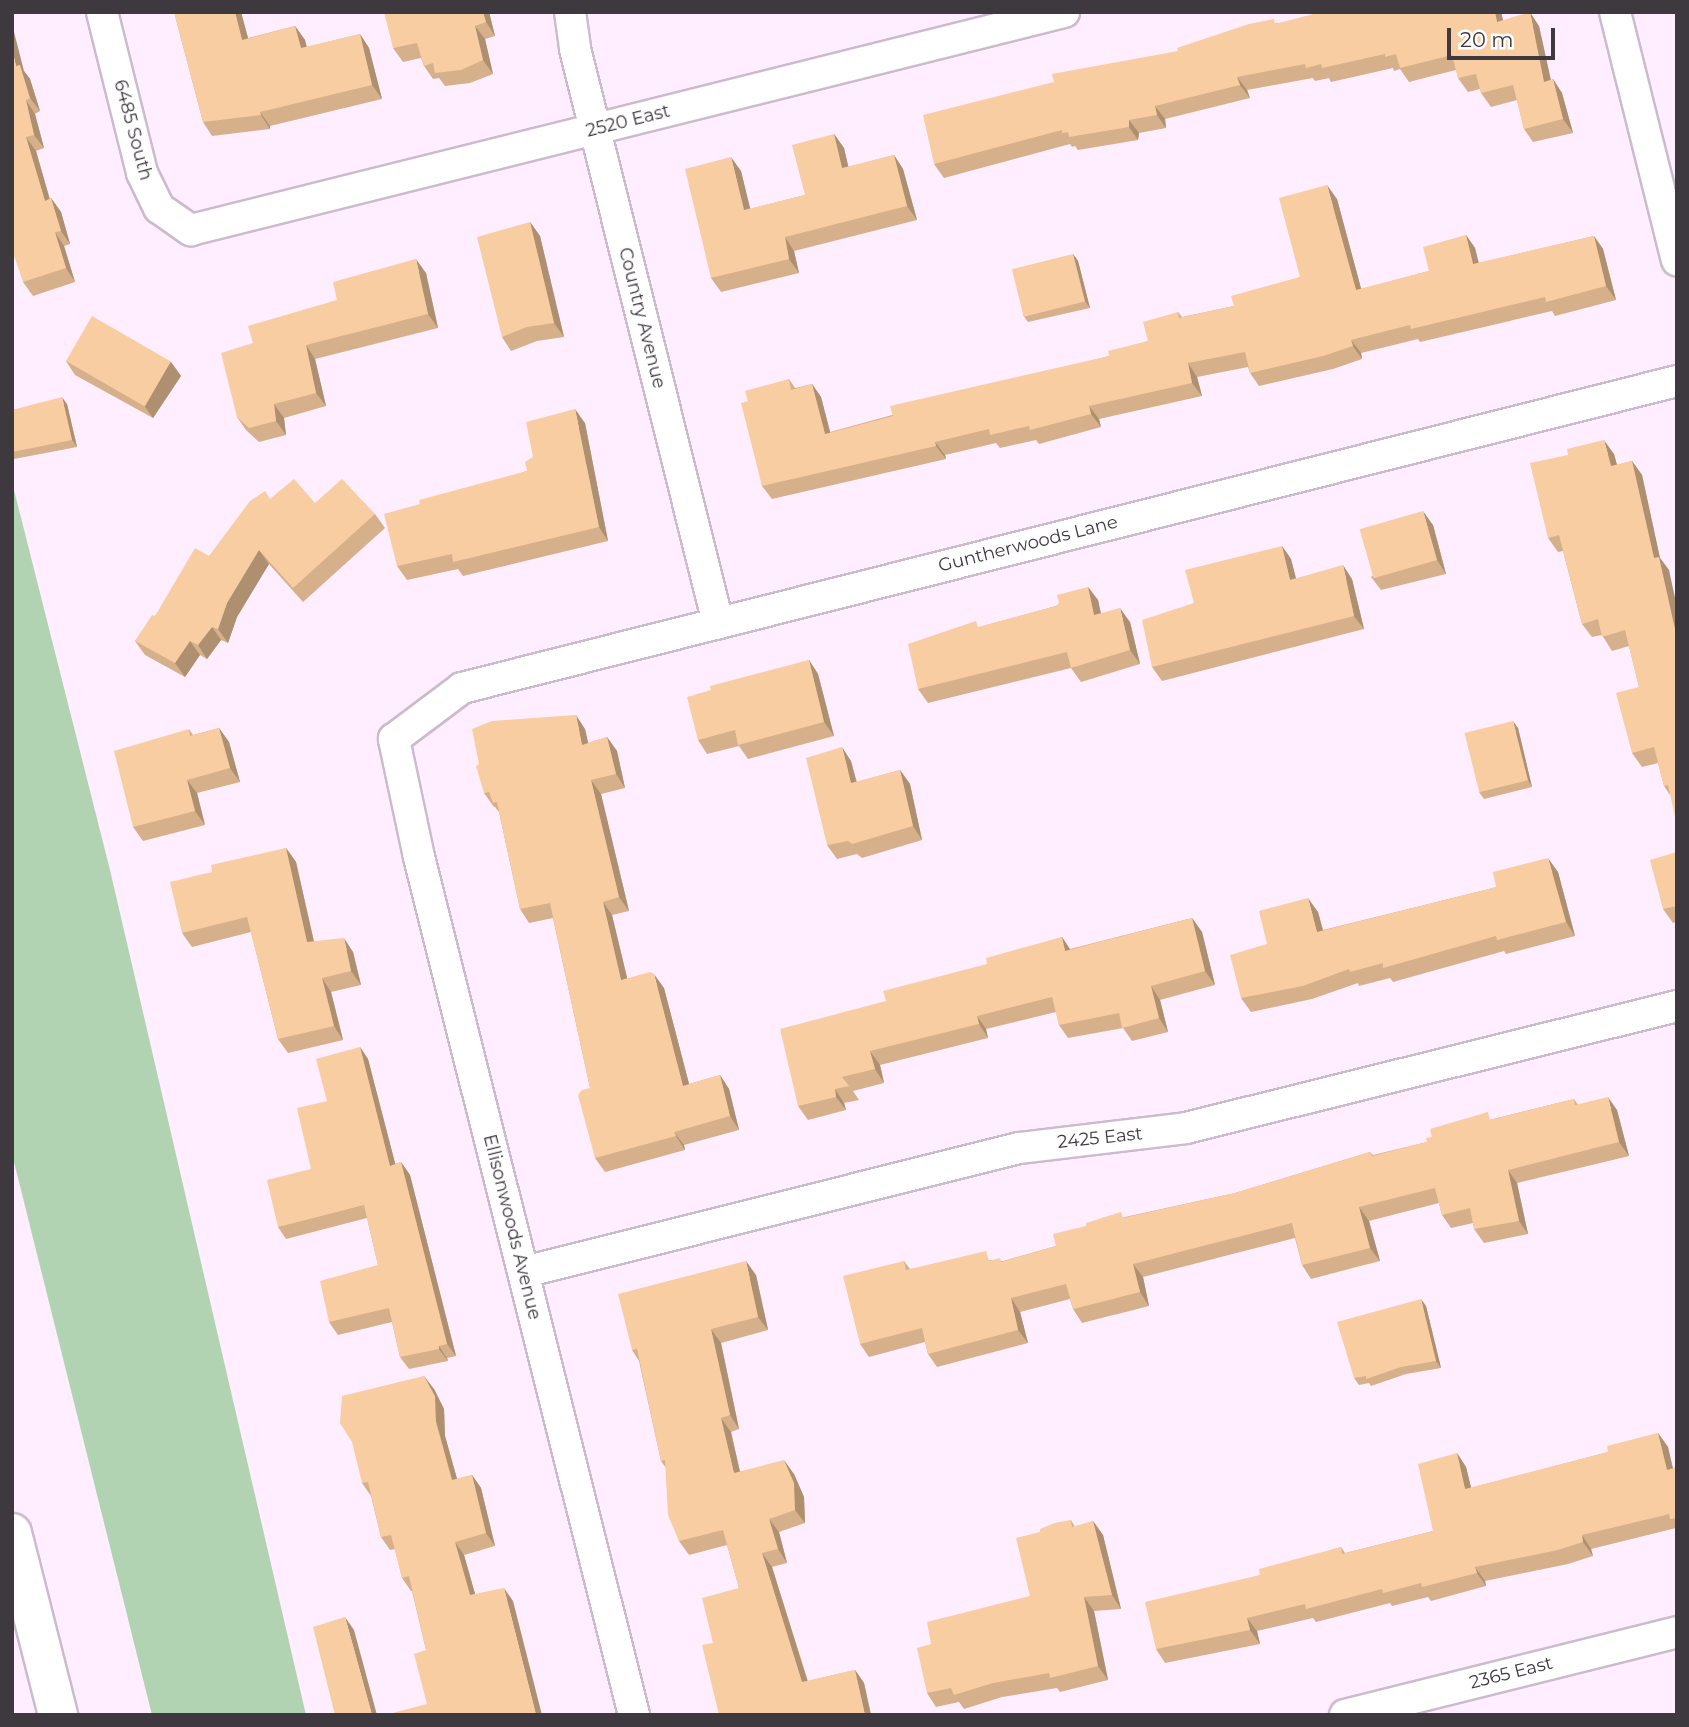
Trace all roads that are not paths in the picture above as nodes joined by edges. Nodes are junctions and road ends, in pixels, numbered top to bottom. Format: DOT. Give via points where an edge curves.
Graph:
graph roads {
  1 [pos="103,12"];
  2 [pos="570,12"];
  3 [pos="1064,12"];
  4 [pos="1615,12"];
  5 [pos="595,129"];
  6 [pos="191,230"];
  7 [pos="1677,260"];
  8 [pos="1677,381"];
  9 [pos="718,622"];
  10 [pos="394,739"];
  11 [pos="1677,1006"];
  12 [pos="524,1272"];
  13 [pos="12,1533"];
  14 [pos="1677,1632"];
  15 [pos="58,1715"];
  16 [pos="634,1715"];
  17 [pos="1345,1715"];
  1 -- 6 [label="street, 6485 South" via="142,173 159,208"];
  2 -- 5 [label="street, Country Avenue"];
  3 -- 5 [label="street, 2520 East"];
  4 -- 7 [label="street"];
  5 -- 6 [label="street, 2520 East"];
  5 -- 9 [label="street, Country Avenue"];
  8 -- 9 [label="street, Guntherwoods Lane"];
  9 -- 10 [label="street, Guntherwoods Lane" via="461,688"];
  10 -- 12 [label="street, Ellisonwoods Avenue" via="419,857"];
  11 -- 12 [label="street, 2425 East" via="1186,1128 1019,1148"];
  12 -- 16 [label="street, Ellisonwoods Avenue"];
  13 -- 15 [label="highway"];
  14 -- 17 [label="street, 2365 East"];
}
